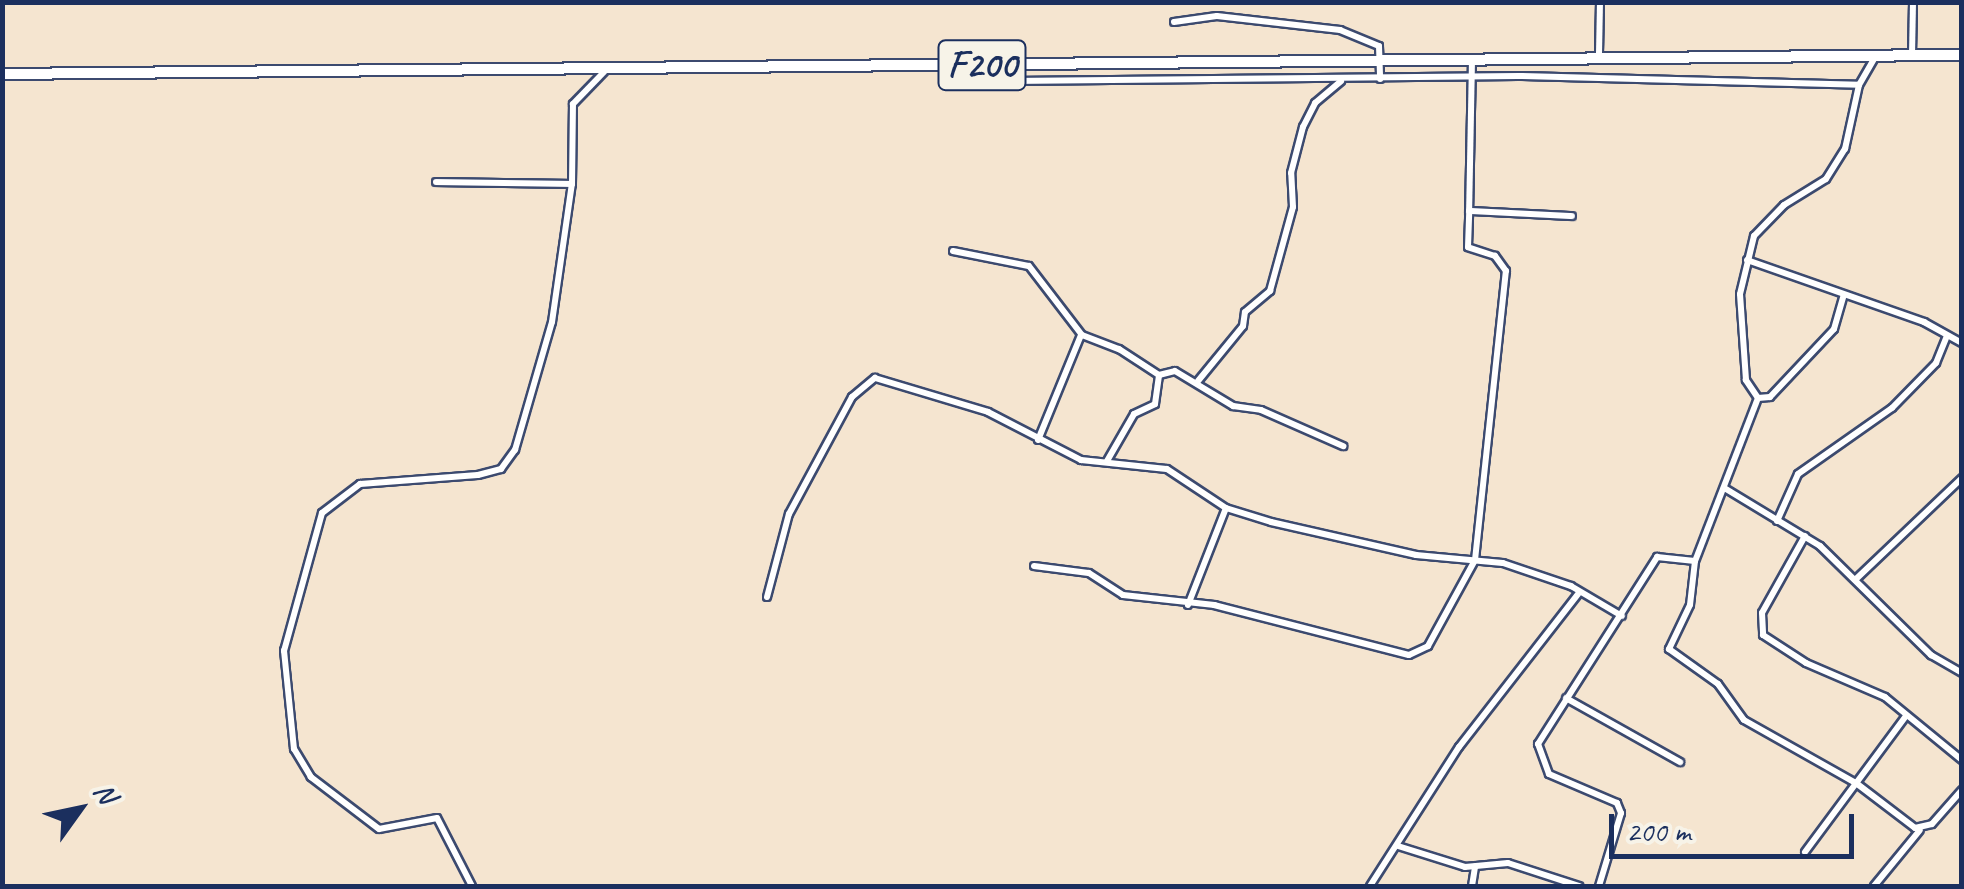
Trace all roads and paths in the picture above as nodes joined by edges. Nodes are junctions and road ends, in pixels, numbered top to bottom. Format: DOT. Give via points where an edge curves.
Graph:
graph roads {
  1 [pos="1600,2"];
  2 [pos="1913,2"];
  3 [pos="1174,22"];
  4 [pos="1599,54"];
  5 [pos="1912,54"];
  6 [pos="1962,55"];
  7 [pos="1875,57"];
  8 [pos="1379,58"];
  9 [pos="1472,60"];
  10 [pos="604,72"];
  11 [pos="2,74"];
  12 [pos="1470,78"];
  13 [pos="1380,79"];
  14 [pos="1010,81"];
  15 [pos="1341,81"];
  16 [pos="1859,84"];
  17 [pos="436,182"];
  18 [pos="572,184"];
  19 [pos="1469,211"];
  20 [pos="1572,216"];
  21 [pos="952,251"];
  22 [pos="1748,260"];
  23 [pos="1844,296"];
  24 [pos="1081,334"];
  25 [pos="1947,336"];
  26 [pos="1962,343"];
  27 [pos="1159,376"];
  28 [pos="1198,381"];
  29 [pos="1758,398"];
  30 [pos="1038,440"];
  31 [pos="1343,446"];
  32 [pos="1108,461"];
  33 [pos="1962,478"];
  34 [pos="1726,489"];
  35 [pos="1226,508"];
  36 [pos="1777,521"];
  37 [pos="1806,536"];
  38 [pos="1475,560"];
  39 [pos="1695,562"];
  40 [pos="1034,566"];
  41 [pos="1856,580"];
  42 [pos="1578,594"];
  43 [pos="767,597"];
  44 [pos="1188,604"];
  45 [pos="1622,616"];
  46 [pos="1962,673"];
  47 [pos="1566,698"];
  48 [pos="1906,716"];
  49 [pos="1962,760"];
  50 [pos="1680,762"];
  51 [pos="1856,783"];
  52 [pos="1962,790"];
  53 [pos="1920,830"];
  54 [pos="1398,846"];
  55 [pos="1805,852"];
  56 [pos="1475,866"];
  57 [pos="472,886"];
  58 [pos="1370,886"];
  59 [pos="1472,886"];
  60 [pos="1578,886"];
  61 [pos="1599,886"];
  62 [pos="1874,886"];
  1 -- 4 [label="street"];
  2 -- 5 [label="street"];
  3 -- 8 [label="street" via="1217,16 1340,30 1379,46"];
  4 -- 7 [label="main road, F200"];
  4 -- 9 [label="main road, F200"];
  5 -- 6 [label="main road, F200"];
  5 -- 7 [label="main road, F200"];
  7 -- 16 [label="street"];
  8 -- 9 [label="main road, F200"];
  8 -- 10 [label="main road, F200"];
  8 -- 13 [label="street"];
  9 -- 12 [label="street"];
  10 -- 11 [label="main road, F200"];
  10 -- 18 [label="street" via="573,104"];
  12 -- 13 [label="street"];
  12 -- 16 [label="street"];
  12 -- 19 [label="street"];
  13 -- 15 [label="street"];
  14 -- 15 [label="street"];
  15 -- 28 [label="street" via="1315,103 1303,128 1291,173 1293,207 1270,292 1246,312 1243,326"];
  16 -- 22 [label="street" via="1845,149 1826,180 1800,193 1754,236"];
  17 -- 18 [label="street"];
  18 -- 57 [label="street" via="552,322 508,461 478,475 360,484 322,514 284,651 294,748 311,777 379,830 437,818"];
  19 -- 20 [label="street"];
  19 -- 38 [label="street" via="1468,248 1495,256 1506,271"];
  21 -- 24 [label="street" via="1029,266"];
  22 -- 23 [label="street"];
  22 -- 29 [label="street" via="1740,294 1746,380"];
  23 -- 25 [label="street"];
  23 -- 29 [label="street" via="1834,329 1770,397"];
  24 -- 27 [label="street"];
  24 -- 30 [label="street"];
  25 -- 26 [label="street"];
  25 -- 36 [label="street" via="1936,363 1892,408 1798,474"];
  27 -- 28 [label="street" via="1175,371"];
  27 -- 32 [label="street" via="1155,404 1134,414"];
  28 -- 31 [label="street" via="1233,406 1262,410"];
  29 -- 34 [label="street"];
  30 -- 32 [label="street" via="1081,460"];
  30 -- 43 [label="street" via="968,404 905,383 866,381 789,514"];
  32 -- 35 [label="street" via="1167,469"];
  33 -- 41 [label="street"];
  34 -- 36 [label="street"];
  34 -- 39 [label="street"];
  35 -- 38 [label="street" via="1344,542"];
  35 -- 44 [label="street"];
  36 -- 37 [label="street"];
  37 -- 41 [label="street"];
  37 -- 48 [label="street" via="1762,612 1763,635 1795,657 1885,697"];
  38 -- 42 [label="street" via="1527,569"];
  38 -- 44 [label="street" via="1442,630 1408,655 1246,612"];
  39 -- 45 [label="street" via="1658,556"];
  39 -- 51 [label="street" via="1690,605 1670,649 1718,684 1744,720"];
  40 -- 44 [label="street" via="1089,573 1123,594"];
  41 -- 46 [label="street" via="1931,655"];
  42 -- 45 [label="street"];
  42 -- 54 [label="street" via="1449,760"];
  45 -- 47 [label="street"];
  47 -- 50 [label="street"];
  47 -- 61 [label="street" via="1538,744 1538,756 1549,774 1618,803 1621,813"];
  48 -- 49 [label="street"];
  48 -- 51 [label="street"];
  51 -- 53 [label="street"];
  51 -- 55 [label="street"];
  52 -- 53 [label="street"];
  53 -- 62 [label="street"];
  54 -- 56 [label="street"];
  54 -- 58 [label="street"];
  56 -- 59 [label="street"];
  56 -- 60 [label="street" via="1508,863"];
}
